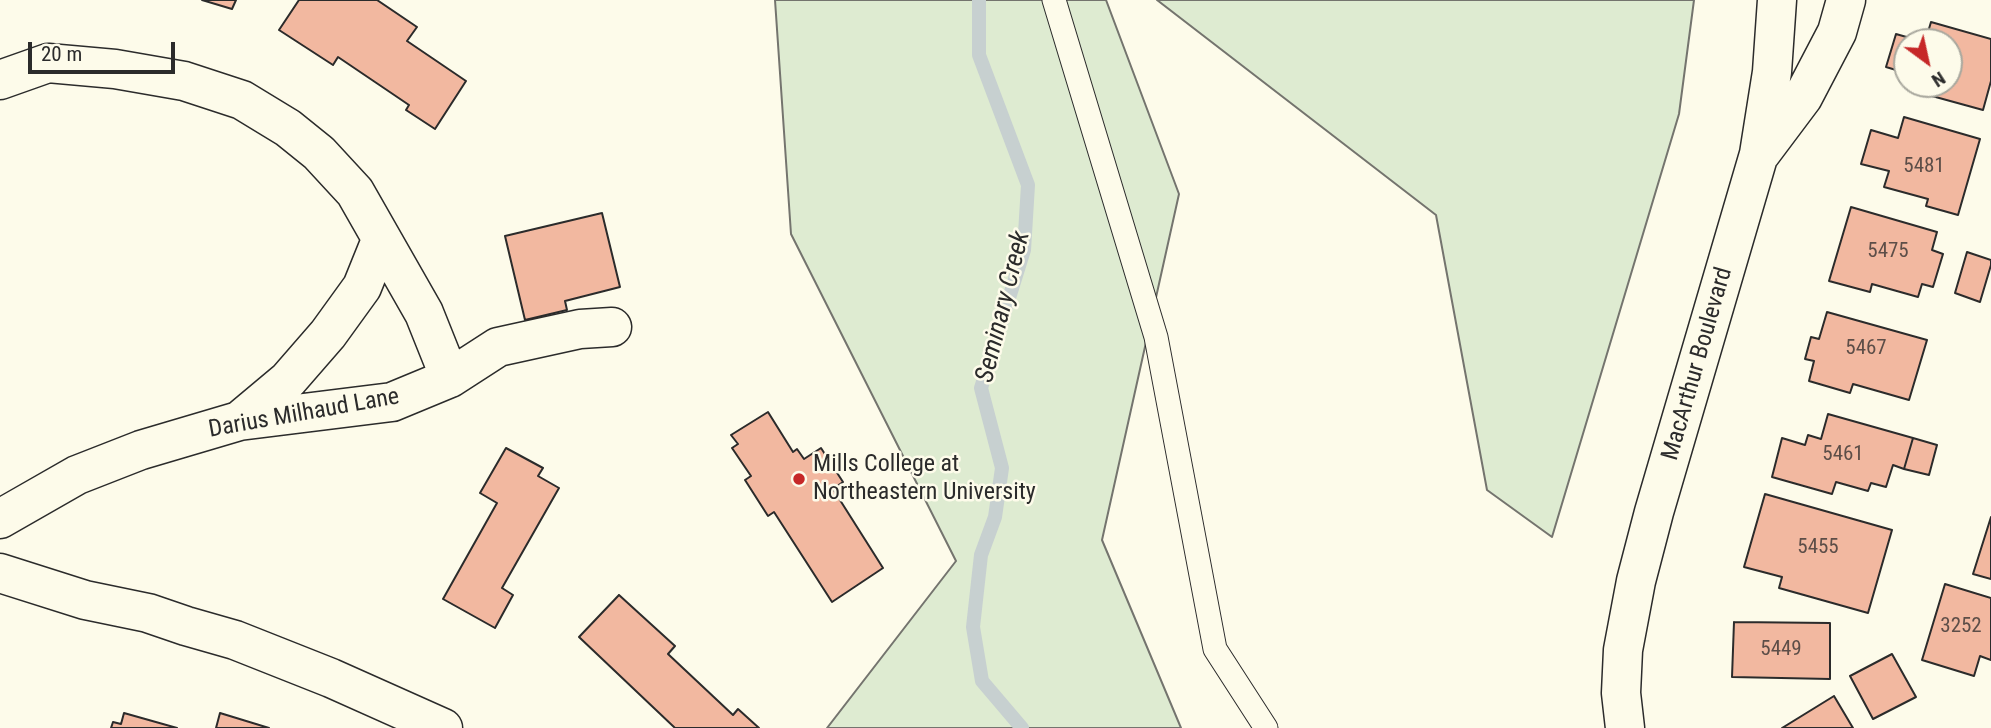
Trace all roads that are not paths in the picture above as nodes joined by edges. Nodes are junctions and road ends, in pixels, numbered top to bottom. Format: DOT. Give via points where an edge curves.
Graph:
graph roads {
  1 [pos="1054,0"];
  2 [pos="1777,0"];
  3 [pos="1846,0"];
  4 [pos="0,80"];
  5 [pos="1759,154"];
  6 [pos="381,240"];
  7 [pos="612,327"];
  8 [pos="450,379"];
  9 [pos="239,421"];
  10 [pos="0,519"];
  11 [pos="0,573"];
  12 [pos="443,728"];
  13 [pos="1266,728"];
  14 [pos="1625,728"];
  1 -- 13 [label="lane" via="1156,337 1215,649"];
  2 -- 5 [label="street, MacArthur Boulevard"];
  3 -- 5 [label="street" via="1837,32 1803,97"];
  4 -- 6 [label="street" via="48,62 184,80 242,100 319,153 355,192"];
  5 -- 14 [label="street, MacArthur Boulevard" via="1636,581 1623,650"];
  6 -- 8 [label="street" via="424,313"];
  6 -- 9 [label="street" via="362,287 328,334 288,380"];
  7 -- 8 [label="street, Darius Milhaud Lane" via="580,329 498,347"];
  8 -- 9 [label="street, Darius Milhaud Lane" via="392,402"];
  9 -- 10 [label="street, Darius Milhaud Lane" via="77,475"];
  11 -- 12 [label="street" via="235,640"];
}
